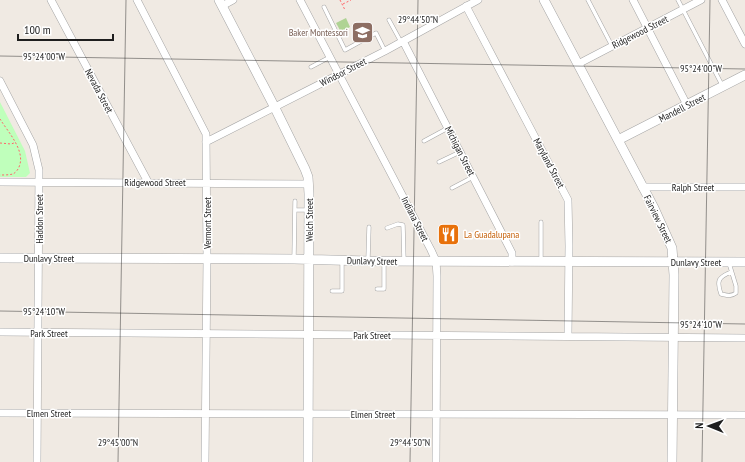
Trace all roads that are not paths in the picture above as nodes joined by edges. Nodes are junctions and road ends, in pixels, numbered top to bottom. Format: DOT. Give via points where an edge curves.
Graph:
graph roads {
  1 [pos="51,0"];
  2 [pos="137,0"];
  3 [pos="233,0"];
  4 [pos="300,0"];
  5 [pos="478,0"];
  6 [pos="544,0"];
  7 [pos="588,0"];
  8 [pos="633,0"];
  9 [pos="678,0"];
  10 [pos="702,0"];
  11 [pos="722,0"];
  12 [pos="220,3"];
  13 [pos="466,6"];
  14 [pos="324,7"];
  15 [pos="683,10"];
  16 [pos="389,20"];
  17 [pos="648,28"];
  18 [pos="402,42"];
  19 [pos="745,44"];
  20 [pos="612,46"];
  21 [pos="385,51"];
  22 [pos="330,57"];
  23 [pos="578,64"];
  24 [pos="311,67"];
  25 [pos="340,74"];
  26 [pos="745,75"];
  27 [pos="0,82"];
  28 [pos="723,86"];
  29 [pos="687,105"];
  30 [pos="274,106"];
  31 [pos="448,128"];
  32 [pos="618,140"];
  33 [pos="424,141"];
  34 [pos="206,142"];
  35 [pos="460,152"];
  36 [pos="438,162"];
  37 [pos="473,178"];
  38 [pos="0,182"];
  39 [pos="39,182"];
  40 [pos="148,182"];
  41 [pos="207,183"];
  42 [pos="309,184"];
  43 [pos="642,187"];
  44 [pos="745,187"];
  45 [pos="452,188"];
  46 [pos="295,201"];
  47 [pos="295,210"];
  48 [pos="309,210"];
  49 [pos="541,222"];
  50 [pos="369,226"];
  51 [pos="387,228"];
  52 [pos="0,258"];
  53 [pos="39,258"];
  54 [pos="207,259"];
  55 [pos="294,260"];
  56 [pos="309,260"];
  57 [pos="342,261"];
  58 [pos="368,261"];
  59 [pos="384,261"];
  60 [pos="404,262"];
  61 [pos="436,262"];
  62 [pos="512,262"];
  63 [pos="541,262"];
  64 [pos="569,262"];
  65 [pos="674,262"];
  66 [pos="745,262"];
  67 [pos="730,267"];
  68 [pos="377,289"];
  69 [pos="332,291"];
  70 [pos="0,332"];
  71 [pos="38,333"];
  72 [pos="206,334"];
  73 [pos="308,335"];
  74 [pos="437,336"];
  75 [pos="568,336"];
  76 [pos="673,337"];
  77 [pos="745,338"];
  78 [pos="0,413"];
  79 [pos="38,413"];
  80 [pos="205,413"];
  81 [pos="308,414"];
  82 [pos="437,414"];
  83 [pos="672,415"];
  84 [pos="745,415"];
  85 [pos="37,462"];
  86 [pos="205,462"];
  87 [pos="308,462"];
  88 [pos="436,462"];
  89 [pos="672,462"];
  1 -- 40 [label="street, Nevada Street"];
  2 -- 34 [label="street, Vermont Street" via="206,134"];
  3 -- 12 [label="street"];
  4 -- 22 [label="street, Indiana Street"];
  5 -- 13 [label="street, Windsor Street"];
  6 -- 23 [label="street, Fairview Street"];
  7 -- 20 [label="lane"];
  8 -- 17 [label="street"];
  9 -- 15 [label="lane"];
  10 -- 15 [label="street, Ridgewood Street"];
  11 -- 19 [label="street"];
  12 -- 30 [label="street, Welch Street"];
  13 -- 18 [label="street, Windsor Street"];
  13 -- 64 [label="street, Maryland Street" via="568,200"];
  14 -- 21 [label="lane" via="345,50 376,33"];
  15 -- 17 [label="street, Ridgewood Street"];
  15 -- 28 [label="lane"];
  16 -- 18 [label="lane"];
  17 -- 20 [label="street, Ridgewood Street"];
  17 -- 29 [label="street"];
  18 -- 21 [label="street, Windsor Street"];
  18 -- 31 [label="street, Michigan Street"];
  20 -- 23 [label="street, Ridgewood Street"];
  21 -- 25 [label="street, Windsor Street"];
  22 -- 24 [label="lane"];
  22 -- 25 [label="street, Indiana Street"];
  23 -- 32 [label="street, Fairview Street"];
  25 -- 30 [label="street, Windsor Street"];
  25 -- 61 [label="street, Indiana Street"];
  26 -- 28 [label="street, Mandell Street"];
  27 -- 39 [label="street, Haddon Street" via="33,145 37,157"];
  28 -- 29 [label="street, Mandell Street"];
  29 -- 32 [label="street, Mandell Street"];
  30 -- 34 [label="street, Windsor Street"];
  30 -- 42 [label="street, Welch Street" via="305,169"];
  31 -- 33 [label="lane"];
  31 -- 35 [label="street, Michigan Street"];
  32 -- 43 [label="street, Fairview Street"];
  34 -- 41 [label="street, Vermont Street"];
  35 -- 36 [label="lane"];
  35 -- 37 [label="street, Michigan Street"];
  37 -- 45 [label="lane"];
  37 -- 62 [label="street, Michigan Street" via="512,253"];
  38 -- 39 [label="street, Ridgewood Street"];
  39 -- 40 [label="street, Ridgewood Street"];
  39 -- 53 [label="street, Haddon Street"];
  40 -- 41 [label="street, Ridgewood Street"];
  41 -- 42 [label="street, Ridgewood Street"];
  41 -- 54 [label="street, Vermont Street"];
  42 -- 48 [label="street, Welch Street"];
  43 -- 44 [label="street, Ralph Street"];
  43 -- 65 [label="street, Fairview Street" via="672,248"];
  46 -- 47 [label="lane"];
  47 -- 48 [label="lane"];
  47 -- 55 [label="lane"];
  48 -- 56 [label="street, Welch Street"];
  49 -- 63 [label="lane"];
  50 -- 58 [label="lane"];
  51 -- 60 [label="lane" via="403,225"];
  52 -- 53 [label="street, Dunlavy Street"];
  53 -- 54 [label="street, Dunlavy Street"];
  53 -- 71 [label="street, Haddon Street"];
  54 -- 55 [label="street, Dunlavy Street"];
  54 -- 72 [label="street, Vermont Street"];
  55 -- 56 [label="street, Dunlavy Street"];
  56 -- 57 [label="street, Dunlavy Street"];
  56 -- 73 [label="street, Welch Street"];
  57 -- 58 [label="street, Dunlavy Street"];
  57 -- 69 [label="lane" via="342,291"];
  58 -- 59 [label="street, Dunlavy Street"];
  59 -- 60 [label="street, Dunlavy Street"];
  59 -- 68 [label="lane" via="384,289"];
  60 -- 61 [label="street, Dunlavy Street"];
  61 -- 62 [label="street, Dunlavy Street"];
  61 -- 74 [label="street, Indiana Street"];
  62 -- 63 [label="street, Dunlavy Street"];
  63 -- 64 [label="street, Dunlavy Street"];
  64 -- 65 [label="street, Dunlavy Street"];
  64 -- 75 [label="street, Maryland Street"];
  65 -- 67 [label="street, Dunlavy Street"];
  65 -- 76 [label="street, Fairview Street"];
  66 -- 67 [label="street, Dunlavy Street"];
  67 -- 67 [label="lane" via="736,293 726,296 721,294 719,281"];
  70 -- 71 [label="street, Park Street"];
  71 -- 72 [label="street, Park Street"];
  71 -- 79 [label="street, Haddon Street"];
  72 -- 73 [label="street, Park Street"];
  72 -- 80 [label="street, Vermont Street"];
  73 -- 74 [label="street, Park Street"];
  73 -- 81 [label="street, Welch Street"];
  74 -- 75 [label="street, Park Street"];
  74 -- 82 [label="street, Indiana Street"];
  75 -- 76 [label="street, Park Street"];
  76 -- 77 [label="street, Park Street"];
  76 -- 83 [label="street, Fairview Street"];
  78 -- 79 [label="street, Elmen Street"];
  79 -- 80 [label="street, Elmen Street"];
  79 -- 85 [label="street, Haddon Street"];
  80 -- 81 [label="street, Elmen Street"];
  80 -- 86 [label="street, Vermont Street"];
  81 -- 82 [label="street, Elmen Street"];
  81 -- 87 [label="street, Welch Street"];
  82 -- 83 [label="street, Elmen Street"];
  82 -- 88 [label="street, Indiana Street"];
  83 -- 84 [label="street, Elmen Street"];
  83 -- 89 [label="street, Fairview Street"];
}
